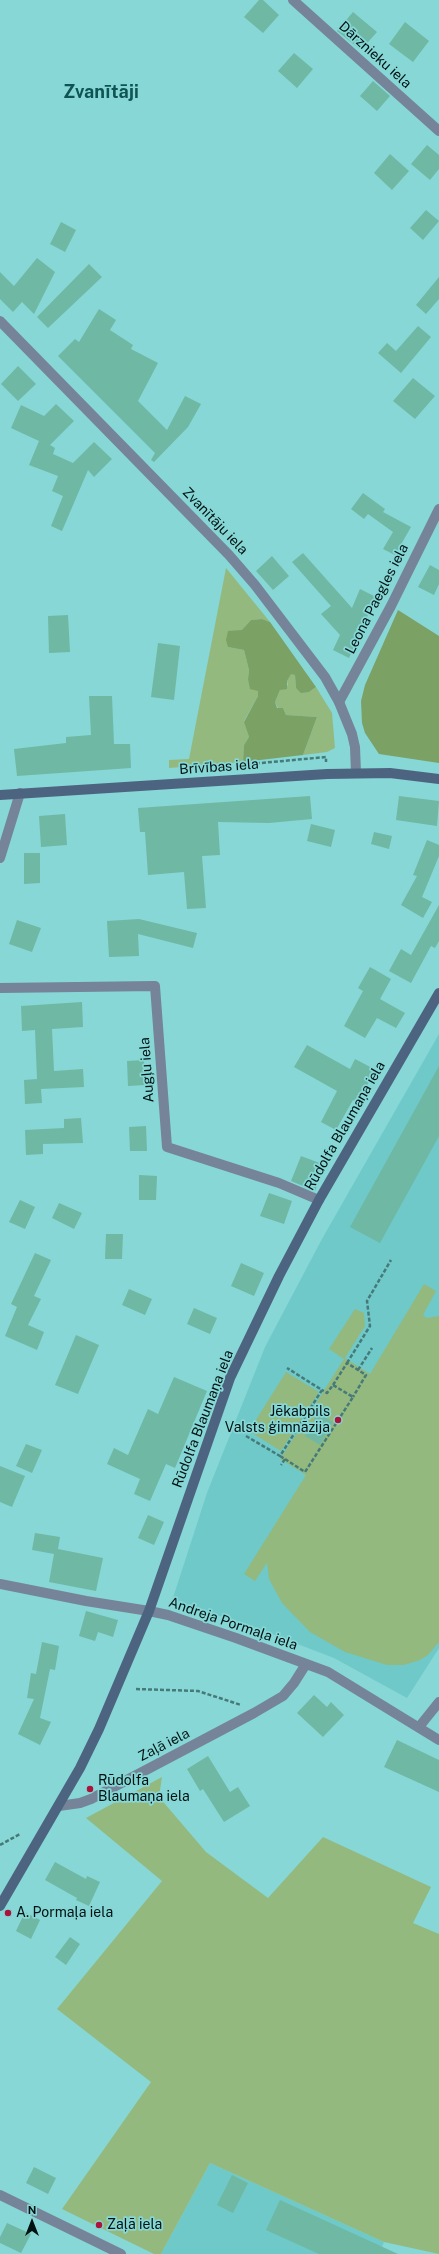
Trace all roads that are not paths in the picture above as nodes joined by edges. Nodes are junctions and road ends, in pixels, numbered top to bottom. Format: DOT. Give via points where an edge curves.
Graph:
graph roads {
  1 [pos="292,0"];
  2 [pos="439,131"];
  3 [pos="0,321"];
  4 [pos="439,509"];
  5 [pos="339,702"];
  6 [pos="356,773"];
  7 [pos="439,779"];
  8 [pos="20,793"];
  9 [pos="0,795"];
  10 [pos="0,858"];
  11 [pos="0,988"];
  12 [pos="439,993"];
  13 [pos="319,1200"];
  14 [pos="0,1584"];
  15 [pos="149,1611"];
  16 [pos="306,1664"];
  17 [pos="439,1702"];
  18 [pos="419,1727"];
  19 [pos="439,1740"];
  20 [pos="58,1806"];
  21 [pos="0,1906"];
  22 [pos="0,2196"];
  23 [pos="121,2254"];
  1 -- 2 [label="street, Dārznieku iela"];
  3 -- 5 [label="street, Zvanītāju iela" via="256,585 325,677"];
  4 -- 5 [label="street, Leona Paegles iela" via="391,606"];
  5 -- 6 [label="street, Zvanītāju iela" via="352,734"];
  6 -- 7 [label="main road, Brīvības iela"];
  6 -- 8 [label="main road, Brīvības iela"];
  8 -- 9 [label="main road, Brīvības iela"];
  8 -- 10 [label="street"];
  11 -- 13 [label="street, Augļu iela" via="155,986 167,1147 279,1183"];
  12 -- 13 [label="main road, Rūdolfa Blaumaņa iela"];
  13 -- 15 [label="main road, Rūdolfa Blaumaņa iela" via="230,1378"];
  14 -- 15 [label="street, Andreja Pormaļa iela"];
  15 -- 16 [label="street, Andreja Pormaļa iela" via="168,1615"];
  15 -- 20 [label="main road, Rūdolfa Blaumaņa iela" via="99,1729"];
  16 -- 18 [label="street, Andreja Pormaļa iela" via="348,1683"];
  16 -- 20 [label="street, Zaļā iela" via="283,1696 254,1713 91,1799"];
  17 -- 18 [label="street"];
  18 -- 19 [label="street, Andreja Pormaļa iela"];
  20 -- 21 [label="main road"];
  22 -- 23 [label="street"];
}
